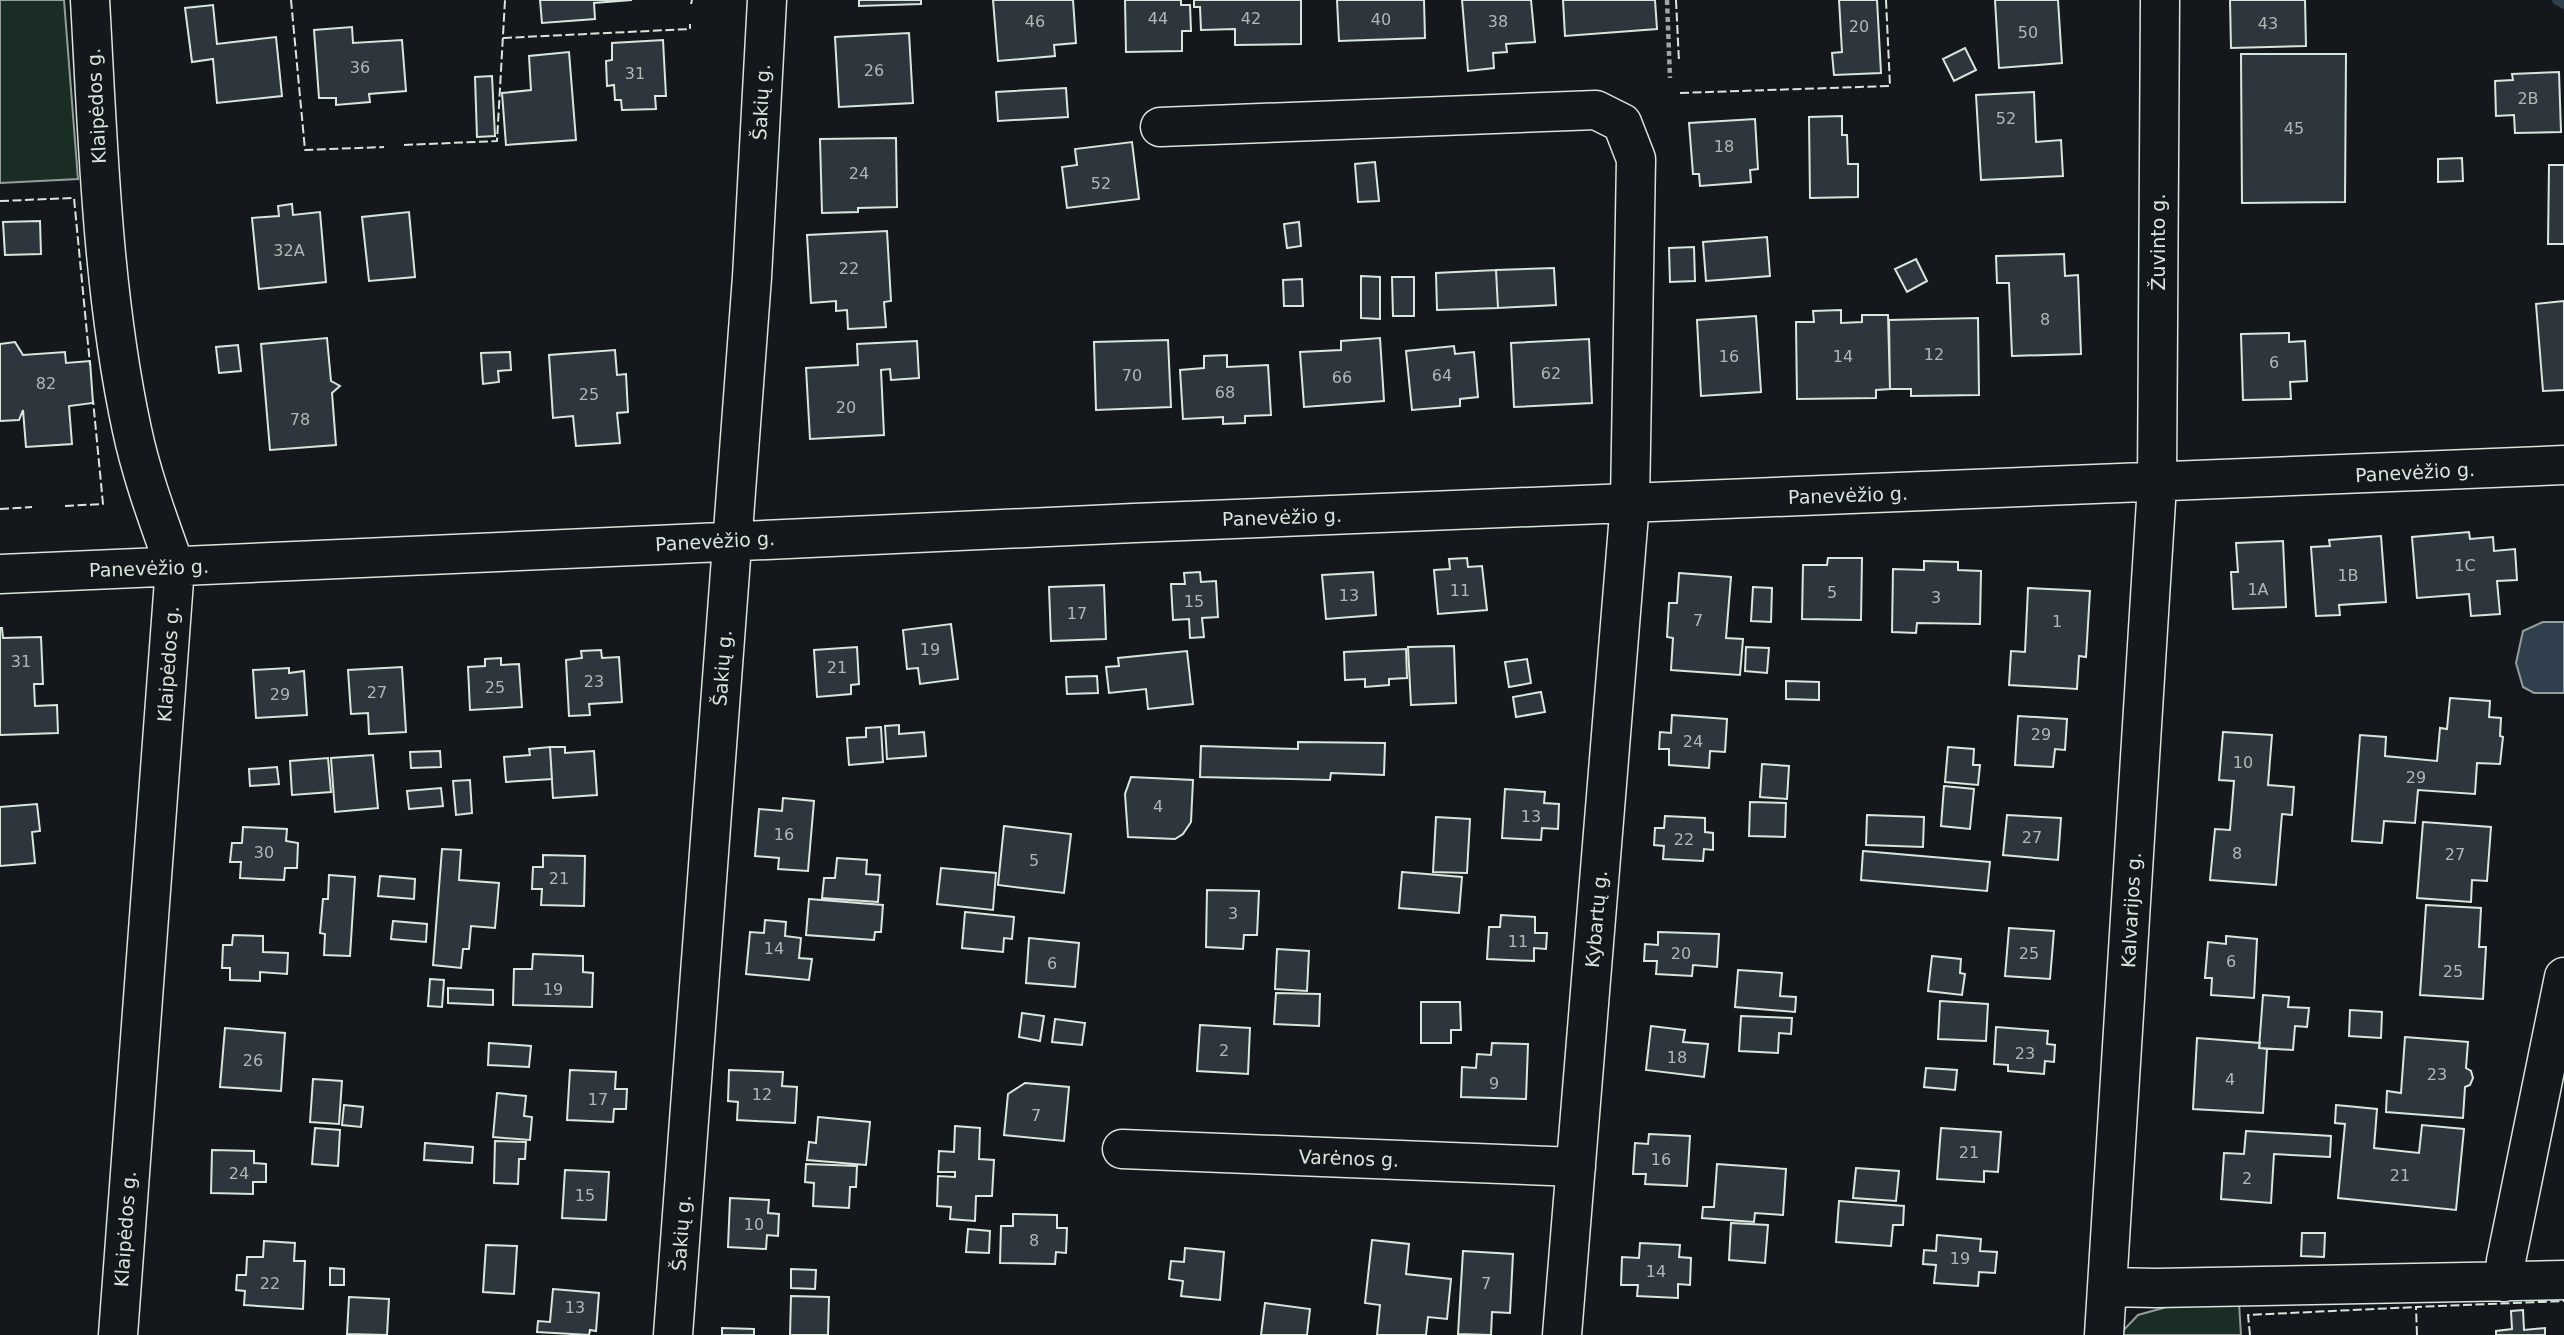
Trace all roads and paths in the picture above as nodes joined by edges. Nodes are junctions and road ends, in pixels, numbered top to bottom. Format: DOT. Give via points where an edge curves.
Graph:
graph roads {
  1 [pos="90,0"];
  2 [pos="767,0"];
  3 [pos="1667,0"];
  4 [pos="2160,0"];
  5 [pos="1670,78"];
  6 [pos="1160,127"];
  7 [pos="2564,465"];
  8 [pos="2157,485"];
  9 [pos="1630,502"];
  10 [pos="732,540"];
  11 [pos="175,567"];
  12 [pos="0,574"];
  13 [pos="2564,977"];
  14 [pos="1122,1149"];
  15 [pos="1576,1167"];
  16 [pos="2564,1280"];
  17 [pos="2504,1282"];
  18 [pos="2108,1287"];
  19 [pos="118,1335"];
  20 [pos="673,1335"];
  21 [pos="1562,1335"];
  22 [pos="2104,1335"];
  1 -- 11 [label="street, Klaipėdos g." via="116,336 132,430"];
  2 -- 10 [label="street, Šakių g."];
  3 -- 5 [label="path"];
  4 -- 8 [label="street, Žuvinto g."];
  6 -- 9 [label="street, Kybartų g." via="1596,110 1622,123 1636,159"];
  7 -- 8 [label="street, Panevėžio g."];
  8 -- 9 [label="street, Panevėžio g."];
  8 -- 18 [label="street, Kalvarijos g."];
  9 -- 10 [label="street, Panevėžio g."];
  9 -- 15 [label="street, Kybartų g."];
  10 -- 11 [label="street, Panevėžio g."];
  10 -- 20 [label="street, Šakių g."];
  11 -- 12 [label="street, Panevėžio g."];
  11 -- 19 [label="street, Klaipėdos g."];
  13 -- 17 [label="street"];
  14 -- 15 [label="street, Varėnos g."];
  15 -- 21 [label="street, Kybartų g."];
  16 -- 17 [label="street"];
  17 -- 18 [label="street"];
  18 -- 22 [label="street, Kalvarijos g."];
}
